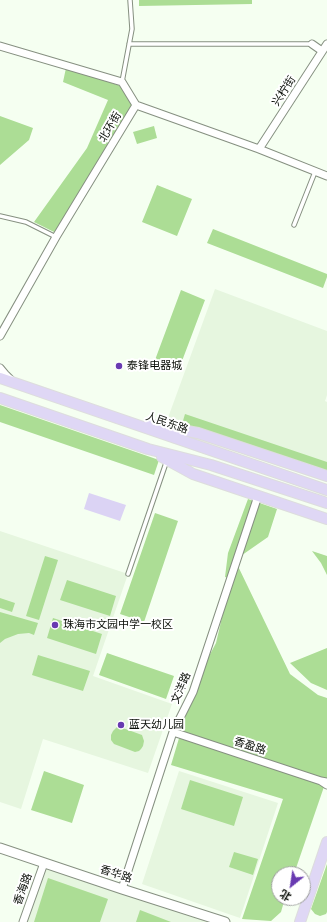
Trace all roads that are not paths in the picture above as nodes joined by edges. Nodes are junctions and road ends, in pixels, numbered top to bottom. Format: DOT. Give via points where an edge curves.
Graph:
graph roads {
  1 [pos="130,0"];
  2 [pos="129,44"];
  3 [pos="312,44"];
  4 [pos="327,44"];
  5 [pos="0,46"];
  6 [pos="322,51"];
  7 [pos="122,82"];
  8 [pos="136,105"];
  9 [pos="259,149"];
  10 [pos="315,172"];
  11 [pos="327,176"];
  12 [pos="0,216"];
  13 [pos="294,225"];
  14 [pos="56,237"];
  15 [pos="0,336"];
  16 [pos="0,368"];
  17 [pos="0,378"];
  18 [pos="14,382"];
  19 [pos="0,398"];
  20 [pos="114,417"];
  21 [pos="148,449"];
  22 [pos="167,459"];
  23 [pos="327,476"];
  24 [pos="327,490"];
  25 [pos="258,496"];
  26 [pos="327,503"];
  27 [pos="304,511"];
  28 [pos="327,519"];
  29 [pos="327,525"];
  30 [pos="128,574"];
  31 [pos="173,732"];
  32 [pos="325,783"];
  33 [pos="327,842"];
  34 [pos="0,848"];
  35 [pos="44,863"];
  36 [pos="122,889"];
  37 [pos="23,922"];
  38 [pos="225,922"];
  39 [pos="300,922"];
  1 -- 2 [label="lane" via="132,29"];
  2 -- 3 [label="lane"];
  2 -- 7 [label="lane"];
  3 -- 6 [label="street"];
  4 -- 6 [label="street, 兴柠街"];
  5 -- 7 [label="street"];
  6 -- 9 [label="street, 兴柠街"];
  7 -- 8 [label="street"];
  8 -- 9 [label="street, 北环街"];
  8 -- 14 [label="street, 北环街"];
  9 -- 10 [label="street, 北环街"];
  10 -- 11 [label="street, 北环街"];
  10 -- 13 [label="lane"];
  12 -- 14 [label="lane" via="26,222"];
  14 -- 15 [label="street, 北环街"];
  16 -- 18 [label="street"];
  17 -- 18 [label="main road, 人民东路"];
  18 -- 20 [label="main road, 人民东路"];
  19 -- 21 [label="main road"];
  20 -- 23 [label="main road" via="198,433"];
  20 -- 24 [label="main road, 人民东路"];
  21 -- 22 [label="main road"];
  21 -- 26 [label="main road" via="211,465"];
  22 -- 25 [label="main road" via="193,474"];
  22 -- 30 [label="lane"];
  25 -- 27 [label="main road"];
  25 -- 31 [label="street, 文洋路" via="193,692"];
  27 -- 28 [label="main road"];
  27 -- 29 [label="main road"];
  31 -- 32 [label="street, 香盈路"];
  31 -- 36 [label="street, 文洋路"];
  33 -- 39 [label="main road"];
  34 -- 35 [label="street, 香华路"];
  35 -- 36 [label="street, 香华路"];
  35 -- 37 [label="street, 香海路"];
  36 -- 38 [label="street, 香华路"];
}
